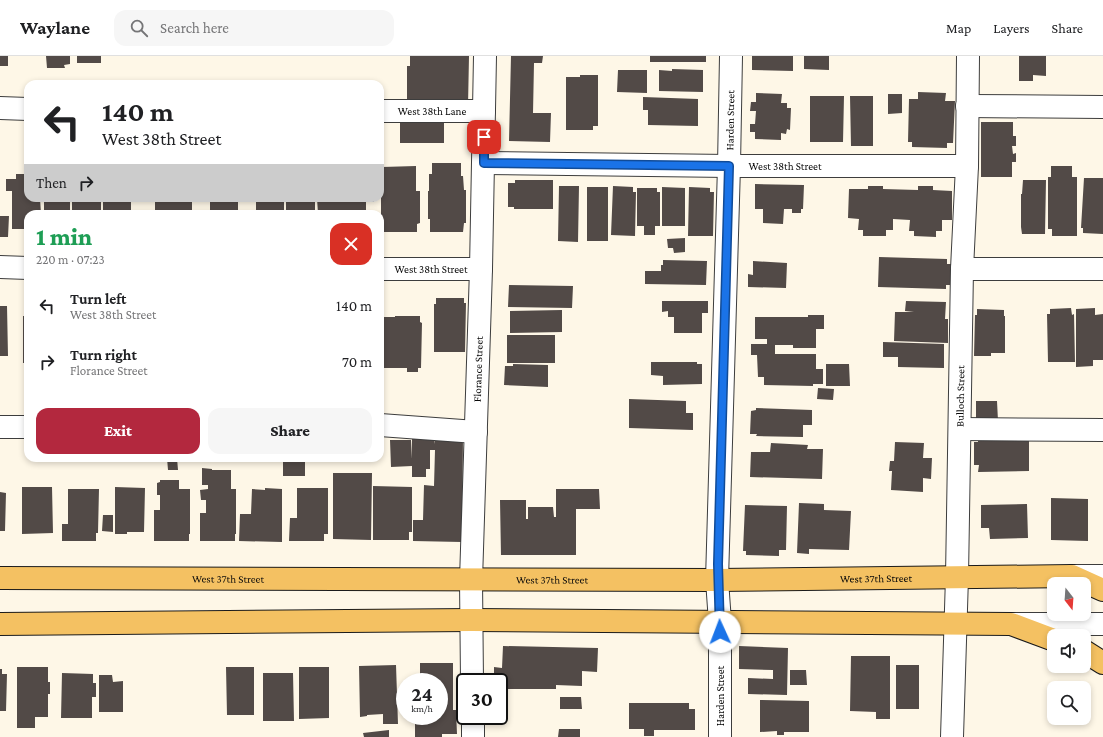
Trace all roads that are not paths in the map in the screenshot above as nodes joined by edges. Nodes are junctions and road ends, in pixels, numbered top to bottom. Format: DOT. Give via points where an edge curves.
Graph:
graph roads {
  1 [pos="485,56"];
  2 [pos="731,56"];
  3 [pos="968,56"];
  4 [pos="967,106"];
  5 [pos="1103,107"];
  6 [pos="0,108"];
  7 [pos="24,109"];
  8 [pos="384,111"];
  9 [pos="484,111"];
  10 [pos="484,163"];
  11 [pos="729,166"];
  12 [pos="967,166"];
  13 [pos="0,267"];
  14 [pos="24,268"];
  15 [pos="384,269"];
  16 [pos="482,269"];
  17 [pos="962,269"];
  18 [pos="1103,269"];
  19 [pos="384,425"];
  20 [pos="0,427"];
  21 [pos="24,427"];
  22 [pos="960,429"];
  23 [pos="1103,430"];
  24 [pos="476,432"];
  25 [pos="1072,576"];
  26 [pos="1103,576"];
  27 [pos="957,577"];
  28 [pos="0,578"];
  29 [pos="471,580"];
  30 [pos="717,580"];
  31 [pos="1103,590"];
  32 [pos="471,620"];
  33 [pos="720,622"];
  34 [pos="0,624"];
  35 [pos="955,624"];
  36 [pos="1010,624"];
  37 [pos="1103,624"];
  38 [pos="1047,637"];
  39 [pos="1091,656"];
  40 [pos="1103,663"];
  41 [pos="472,673"];
  42 [pos="473,725"];
  43 [pos="473,737"];
  44 [pos="720,737"];
  45 [pos="952,737"];
  1 -- 9 [label="street, Florance Street"];
  2 -- 11 [label="street, Harden Street"];
  3 -- 4 [label="street, Bulloch Street"];
  4 -- 5 [label="street"];
  4 -- 12 [label="street, Bulloch Street"];
  6 -- 7 [label="street"];
  8 -- 9 [label="street, West 38th Lane"];
  9 -- 10 [label="street, Florance Street"];
  10 -- 11 [label="street, West 38th Street"];
  10 -- 16 [label="street, Florance Street"];
  11 -- 12 [label="street, West 38th Street"];
  11 -- 30 [label="street, Harden Street"];
  12 -- 17 [label="street, Bulloch Street"];
  13 -- 14 [label="street"];
  15 -- 16 [label="street, West 38th Street"];
  16 -- 24 [label="street, Florance Street"];
  17 -- 18 [label="street"];
  17 -- 22 [label="street, Bulloch Street"];
  19 -- 24 [label="street"];
  20 -- 21 [label="street"];
  22 -- 23 [label="street"];
  22 -- 27 [label="street, Bulloch Street"];
  24 -- 29 [label="street, Florance Street"];
  25 -- 26 [label="street, West 37th Street"];
  25 -- 27 [label="main road, West 37th Street"];
  25 -- 31 [label="main road"];
  27 -- 30 [label="main road, West 37th Street"];
  27 -- 35 [label="street, Bulloch Street"];
  28 -- 29 [label="main road, West 37th Street"];
  29 -- 30 [label="main road, West 37th Street"];
  29 -- 32 [label="street, Florance Street"];
  30 -- 33 [label="street, Harden Street"];
  32 -- 33 [label="main road"];
  32 -- 34 [label="main road"];
  32 -- 41 [label="street, Florance Street"];
  33 -- 35 [label="main road"];
  33 -- 44 [label="street, Harden Street"];
  35 -- 36 [label="main road"];
  35 -- 45 [label="street, Bulloch Street"];
  36 -- 37 [label="street"];
  36 -- 38 [label="main road"];
  39 -- 40 [label="main road"];
  42 -- 43 [label="street"];
}
